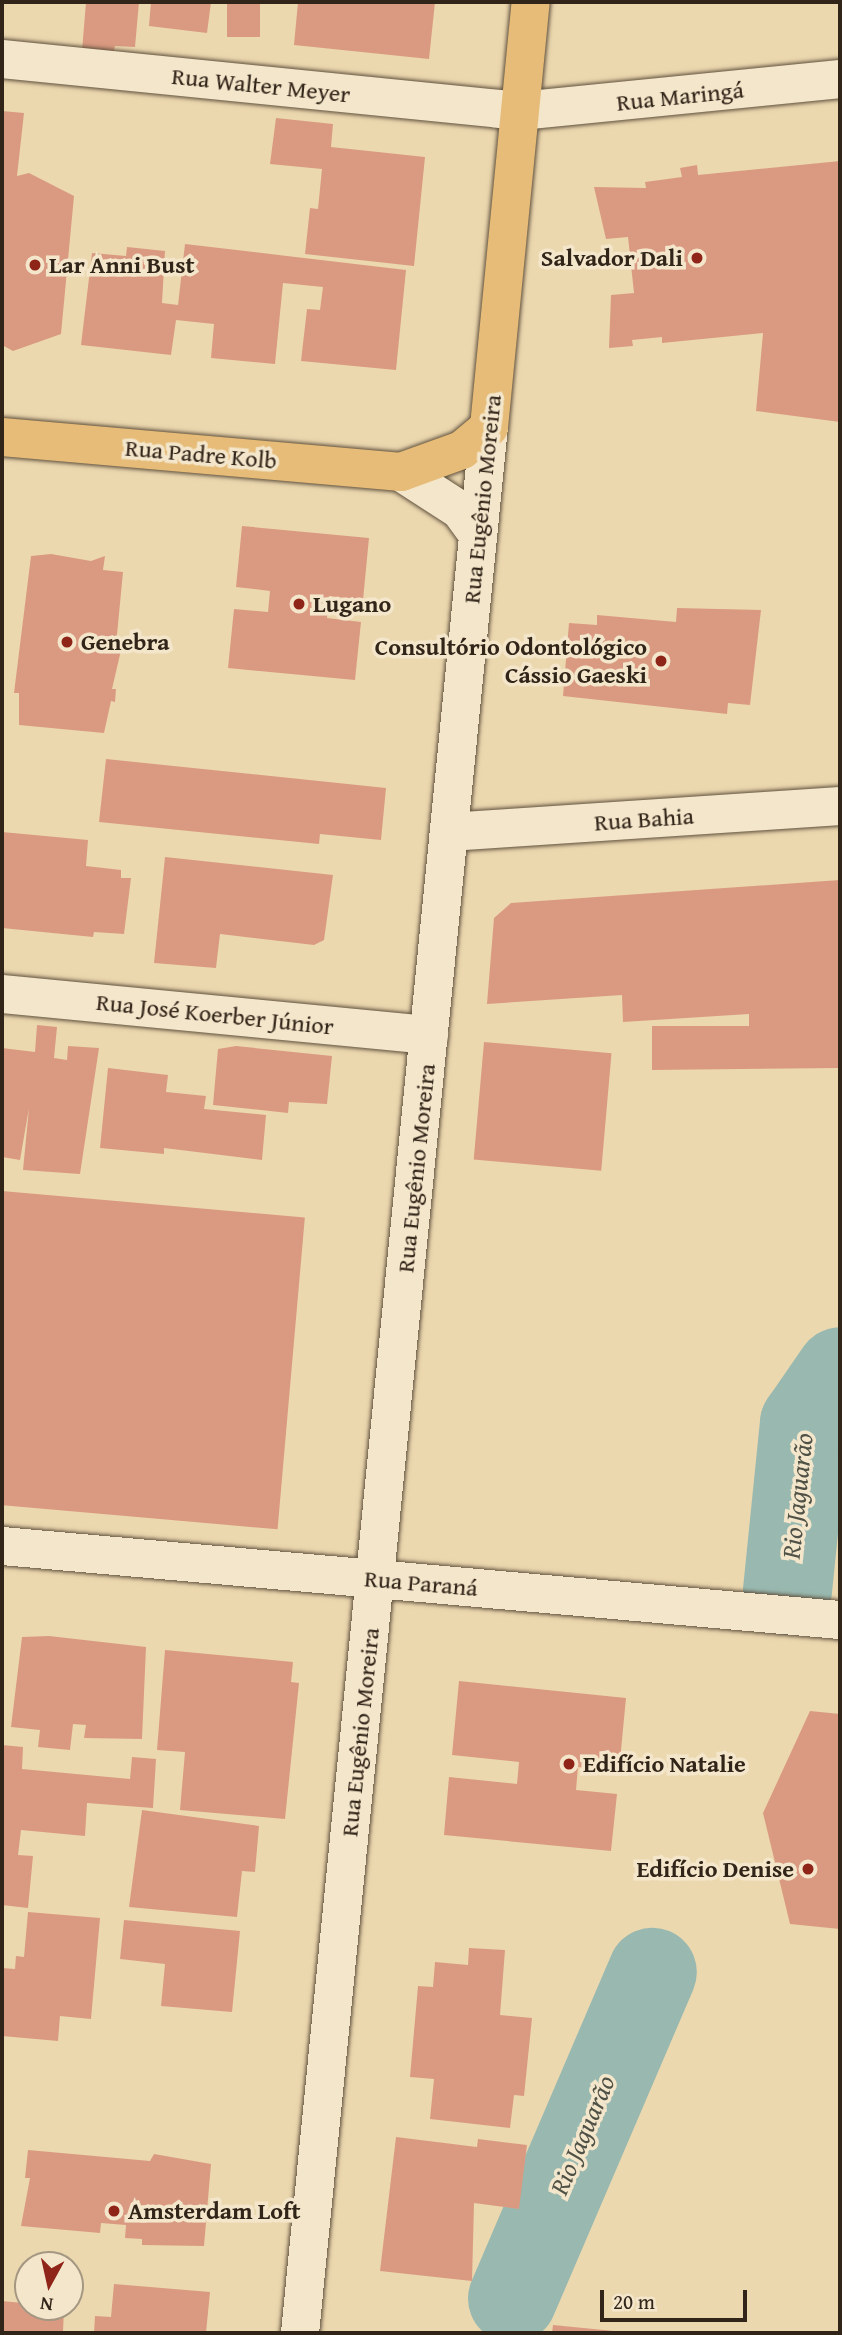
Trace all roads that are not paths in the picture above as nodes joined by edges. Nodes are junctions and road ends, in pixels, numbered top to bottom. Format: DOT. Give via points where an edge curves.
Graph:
graph roads {
  1 [pos="531,2"];
  2 [pos="2,59"];
  3 [pos="840,79"];
  4 [pos="520,111"];
  5 [pos="489,427"];
  6 [pos="2,437"];
  7 [pos="401,472"];
  8 [pos="478,535"];
  9 [pos="840,806"];
  10 [pos="449,832"];
  11 [pos="2,993"];
  12 [pos="429,1035"];
  13 [pos="2,1546"];
  14 [pos="375,1579"];
  15 [pos="840,1620"];
  16 [pos="300,2333"];
  1 -- 4 [label="main road, Rua Eugênio Moreira"];
  2 -- 4 [label="street, Rua Walter Meyer"];
  3 -- 4 [label="street, Rua Maringá"];
  4 -- 5 [label="main road, Rua Eugênio Moreira"];
  5 -- 7 [label="main road, Rua Padre Kolb" via="462,450"];
  5 -- 8 [label="street, Rua Eugênio Moreira"];
  6 -- 7 [label="main road, Rua Padre Kolb"];
  7 -- 8 [label="street, Rua Padre Kolb" via="460,510"];
  8 -- 10 [label="street, Rua Eugênio Moreira"];
  9 -- 10 [label="street, Rua Bahia"];
  10 -- 12 [label="street, Rua Eugênio Moreira"];
  11 -- 12 [label="street, Rua José Koerber Júnior"];
  12 -- 14 [label="street, Rua Eugênio Moreira"];
  13 -- 14 [label="street, Rua Paraná"];
  14 -- 15 [label="street, Rua Paraná"];
  14 -- 16 [label="street, Rua Eugênio Moreira"];
}
